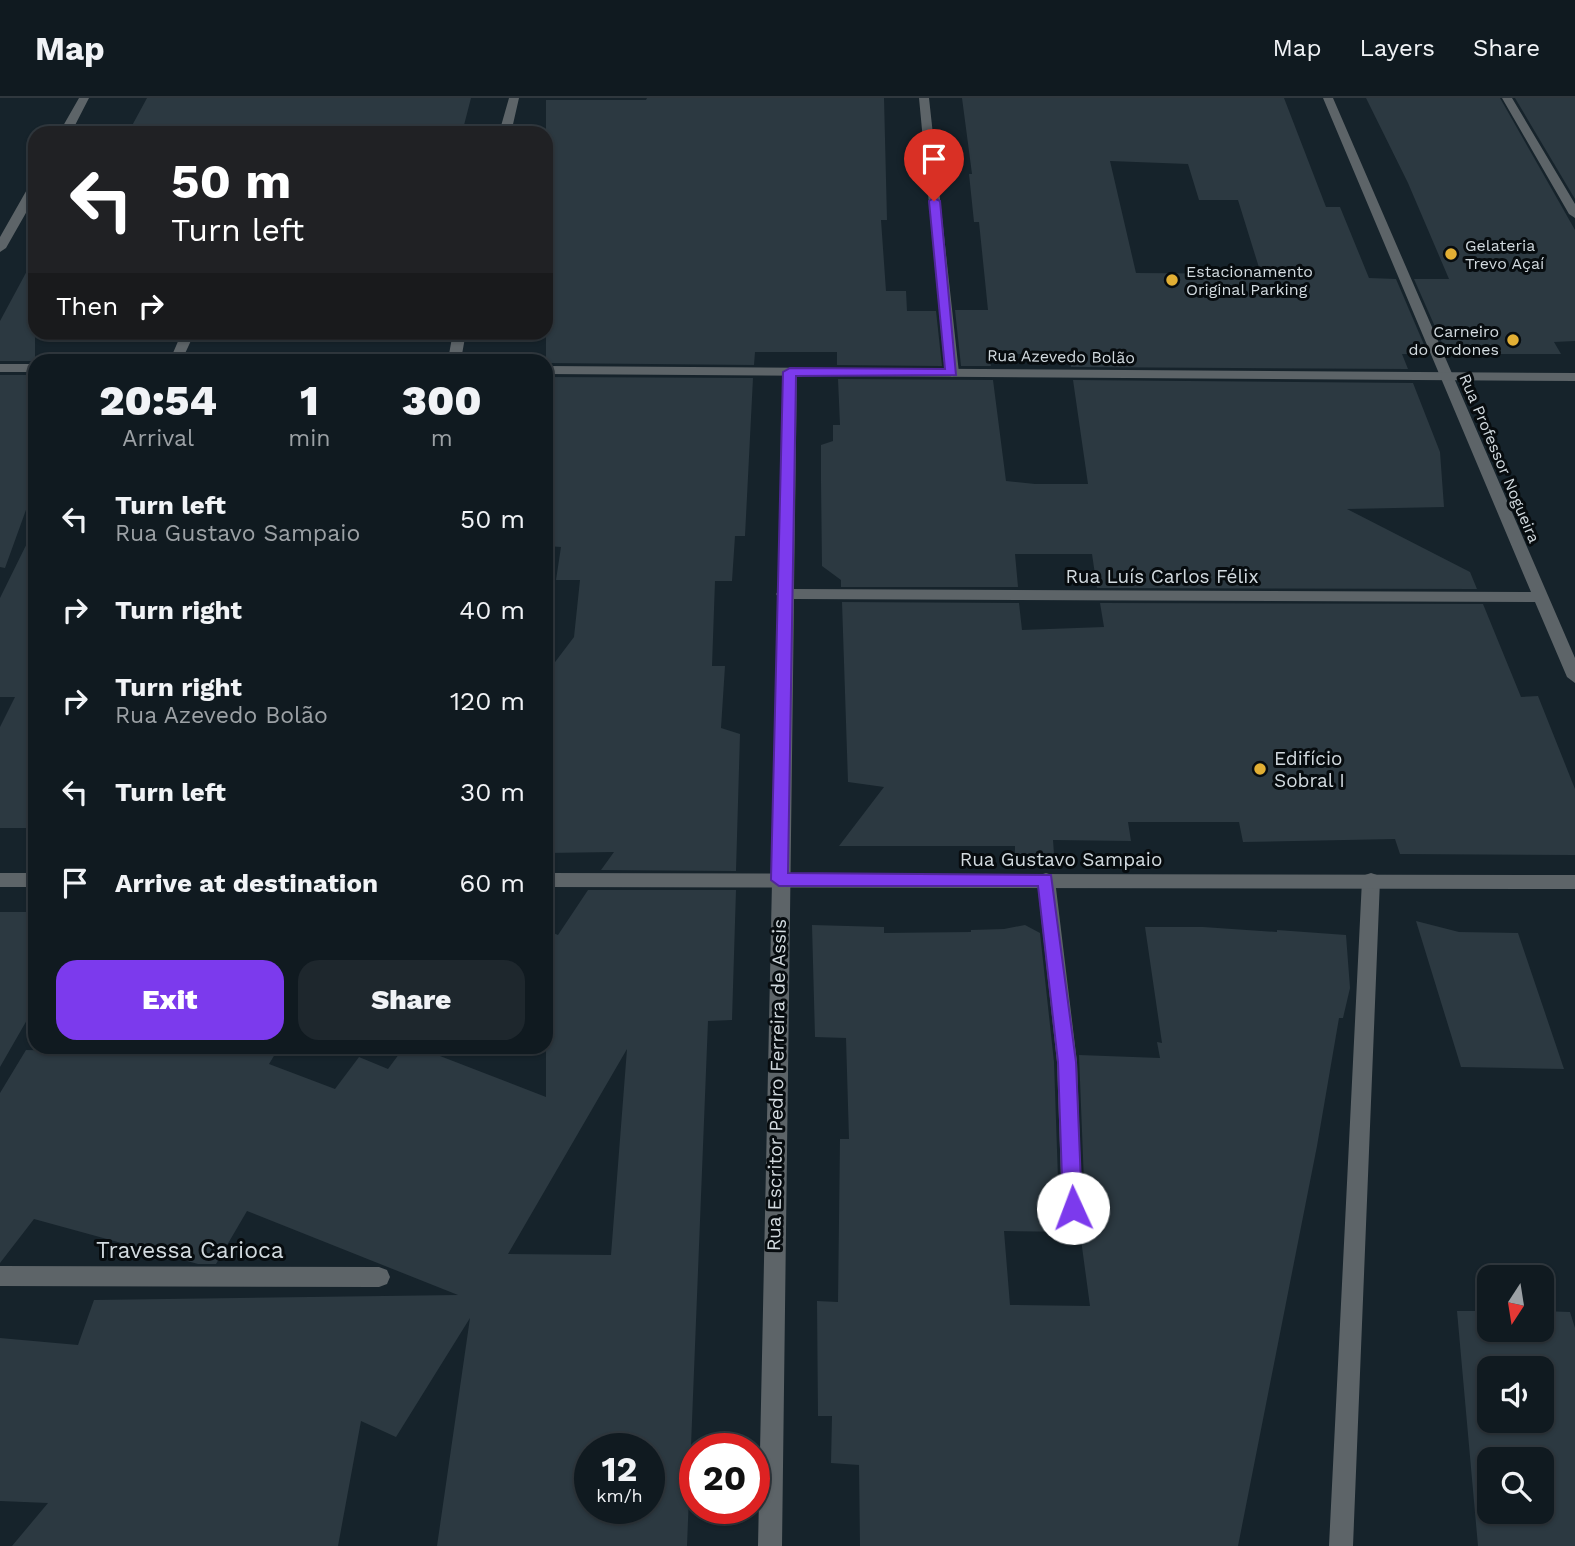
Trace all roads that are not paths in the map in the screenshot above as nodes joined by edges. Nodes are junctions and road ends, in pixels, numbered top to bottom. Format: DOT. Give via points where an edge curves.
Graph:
graph roads {
  1 [pos="84,98"];
  2 [pos="514,98"];
  3 [pos="924,98"];
  4 [pos="1328,98"];
  5 [pos="1507,98"];
  6 [pos="69,126"];
  7 [pos="507,126"];
  8 [pos="28,198"];
  9 [pos="1575,214"];
  10 [pos="0,248"];
  11 [pos="0,368"];
  12 [pos="28,368"];
  13 [pos="553,370"];
  14 [pos="790,372"];
  15 [pos="952,373"];
  16 [pos="1446,377"];
  17 [pos="1575,377"];
  18 [pos="784,594"];
  19 [pos="1541,597"];
  20 [pos="1574,671"];
  21 [pos="0,880"];
  22 [pos="28,880"];
  23 [pos="553,880"];
  24 [pos="779,880"];
  25 [pos="1046,880"];
  26 [pos="1371,880"];
  27 [pos="1575,882"];
  28 [pos="1073,1208"];
  29 [pos="0,1276"];
  30 [pos="379,1277"];
  31 [pos="770,1546"];
  32 [pos="1341,1546"];
  1 -- 6 [label="street"];
  2 -- 7 [label="street"];
  3 -- 15 [label="street"];
  4 -- 16 [label="street, Rua Professor Nogueira"];
  5 -- 9 [label="street"];
  8 -- 10 [label="street"];
  11 -- 12 [label="street"];
  13 -- 14 [label="street, Rua Azevedo Bolão"];
  14 -- 15 [label="street, Rua Azevedo Bolão"];
  14 -- 18 [label="street, Rua Escritor Pedro Ferreira de Assis"];
  15 -- 16 [label="street, Rua Azevedo Bolão"];
  16 -- 17 [label="street, Rua Azevedo Bolão"];
  16 -- 19 [label="street, Rua Professor Nogueira"];
  18 -- 19 [label="street, Rua Luís Carlos Félix"];
  18 -- 24 [label="street, Rua Escritor Pedro Ferreira de Assis"];
  19 -- 20 [label="street, Rua Professor Nogueira"];
  21 -- 22 [label="street"];
  23 -- 24 [label="street, Rua Gustavo Sampaio"];
  24 -- 25 [label="street, Rua Gustavo Sampaio"];
  24 -- 31 [label="street, Rua Escritor Pedro Ferreira de Assis"];
  25 -- 26 [label="street, Rua Gustavo Sampaio"];
  25 -- 28 [label="street" via="1067,1062"];
  26 -- 27 [label="street, Rua Gustavo Sampaio"];
  26 -- 32 [label="street"];
  29 -- 30 [label="street, Travessa Carioca"];
}
